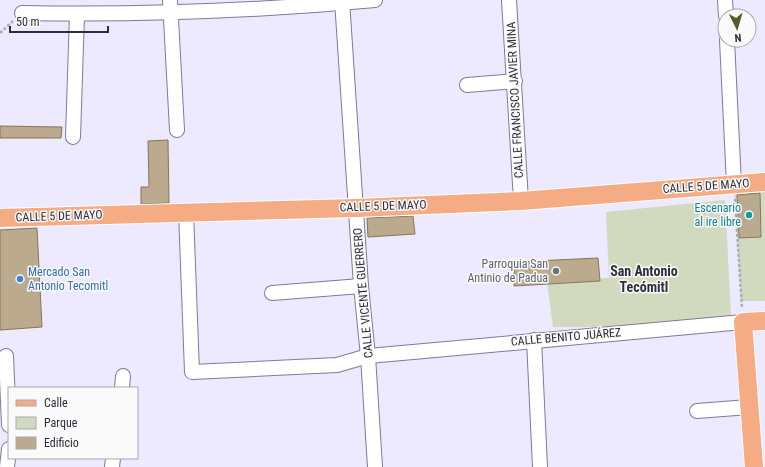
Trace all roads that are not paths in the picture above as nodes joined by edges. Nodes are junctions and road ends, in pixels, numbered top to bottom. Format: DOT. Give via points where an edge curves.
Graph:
graph roads {
  1 [pos="375,0"];
  2 [pos="510,0"];
  3 [pos="342,2"];
  4 [pos="170,6"];
  5 [pos="22,13"];
  6 [pos="77,14"];
  7 [pos="727,48"];
  8 [pos="515,81"];
  9 [pos="467,85"];
  10 [pos="177,130"];
  11 [pos="73,137"];
  12 [pos="765,182"];
  13 [pos="734,184"];
  14 [pos="521,201"];
  15 [pos="356,208"];
  16 [pos="186,212"];
  17 [pos="0,218"];
  18 [pos="361,286"];
  19 [pos="272,293"];
  20 [pos="765,321"];
  21 [pos="743,322"];
  22 [pos="534,340"];
  23 [pos="6,356"];
  24 [pos="368,356"];
  25 [pos="8,402"];
  26 [pos="749,407"];
  27 [pos="697,410"];
  28 [pos="375,467"];
  29 [pos="540,467"];
  30 [pos="754,467"];
  1 -- 3 [label="street"];
  2 -- 8 [label="street, CALLE FRANCISCO JAVIER MINA"];
  3 -- 4 [label="street"];
  3 -- 15 [label="street, CALLE VICENTE GUERRERO"];
  4 -- 6 [label="street"];
  4 -- 10 [label="street"];
  5 -- 6 [label="street"];
  6 -- 11 [label="street"];
  7 -- 13 [label="street"];
  8 -- 9 [label="street"];
  8 -- 14 [label="street, CALLE FRANCISCO JAVIER MINA"];
  12 -- 13 [label="main road, CALLE 5 DE MAYO"];
  13 -- 14 [label="main road, CALLE 5 DE MAYO"];
  14 -- 15 [label="main road, CALLE 5 DE MAYO"];
  15 -- 16 [label="main road, CALLE 5 DE MAYO"];
  15 -- 18 [label="street, CALLE VICENTE GUERRERO"];
  16 -- 17 [label="main road, CALLE 5 DE MAYO"];
  16 -- 24 [label="street, CALLE BENITO JUÁREZ" via="192,372 337,365"];
  18 -- 19 [label="street"];
  18 -- 24 [label="street, CALLE VICENTE GUERRERO"];
  20 -- 21 [label="main road, CALLE BENITO JUÁREZ"];
  21 -- 22 [label="street, CALLE BENITO JUÁREZ"];
  21 -- 26 [label="main road"];
  22 -- 24 [label="street, CALLE BENITO JUÁREZ"];
  22 -- 29 [label="street"];
  23 -- 25 [label="street"];
  24 -- 28 [label="street, CALLE VICENTE GUERRERO"];
  26 -- 27 [label="street"];
  26 -- 30 [label="main road"];
}
